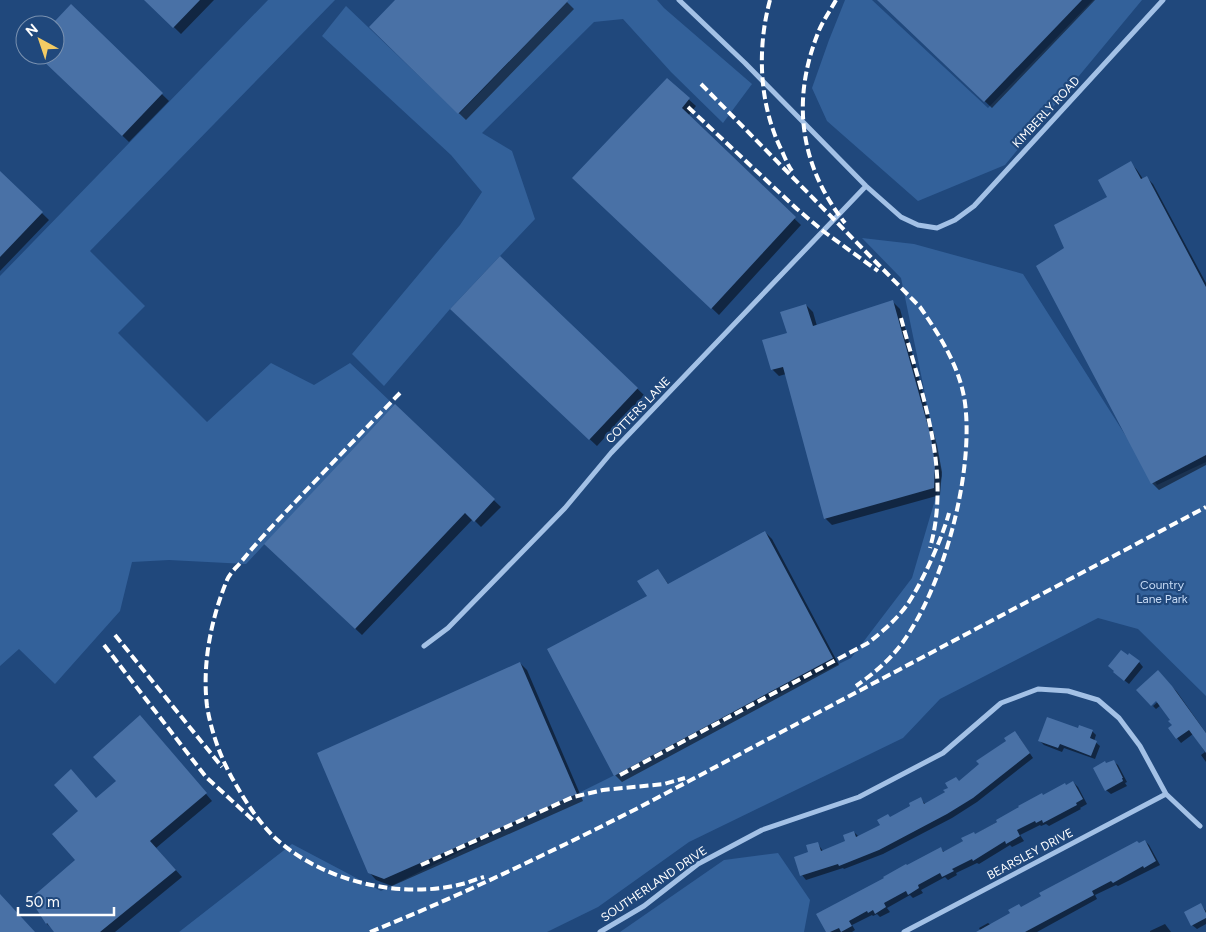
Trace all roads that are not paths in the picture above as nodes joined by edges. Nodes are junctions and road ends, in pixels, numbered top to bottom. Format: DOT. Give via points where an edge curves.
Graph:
graph roads {
  1 [pos="679,0"];
  2 [pos="1163,0"];
  3 [pos="866,186"];
  4 [pos="424,646"];
  5 [pos="1166,794"];
  6 [pos="1200,826"];
  7 [pos="600,932"];
  8 [pos="904,932"];
  1 -- 3 [label="street"];
  2 -- 3 [label="street, KIMBERLY ROAD" via="974,206 955,220 938,228 918,225 900,217"];
  3 -- 4 [label="street, COTTERS LANE" via="617,447 565,508 448,628"];
  5 -- 6 [label="street, SOUTHERLAND DRIVE"];
  5 -- 7 [label="street, SOUTHERLAND DRIVE" via="1140,746 1119,718 1098,700 1068,691 1038,689 1001,703 944,753 859,798 762,830 698,864 644,906"];
  5 -- 8 [label="street, BEARSLEY DRIVE"];
}
